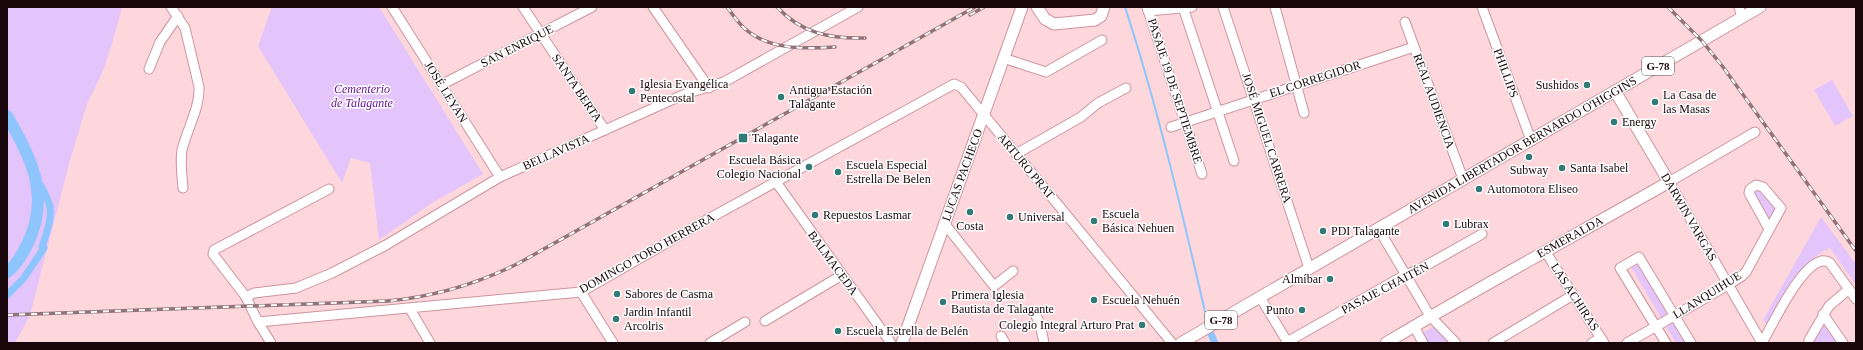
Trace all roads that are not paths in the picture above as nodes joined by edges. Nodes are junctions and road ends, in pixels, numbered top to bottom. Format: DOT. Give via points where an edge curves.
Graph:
graph roads {
  1 [pos="170,7"];
  2 [pos="392,7"];
  3 [pos="522,7"];
  4 [pos="592,7"];
  5 [pos="653,7"];
  6 [pos="858,7"];
  7 [pos="1022,7"];
  8 [pos="1037,7"];
  9 [pos="1104,7"];
  10 [pos="1186,7"];
  11 [pos="1223,7"];
  12 [pos="1274,7"];
  13 [pos="1482,7"];
  14 [pos="1760,7"];
  15 [pos="1148,9"];
  16 [pos="1740,12"];
  17 [pos="178,16"];
  18 [pos="1405,22"];
  19 [pos="540,34"];
  20 [pos="1102,40"];
  21 [pos="1414,47"];
  22 [pos="1003,58"];
  23 [pos="148,69"];
  24 [pos="956,84"];
  25 [pos="441,85"];
  26 [pos="1297,86"];
  27 [pos="709,88"];
  28 [pos="1126,88"];
  29 [pos="1615,91"];
  30 [pos="1254,100"];
  31 [pos="1218,111"];
  32 [pos="1304,112"];
  33 [pos="983,114"];
  34 [pos="1185,122"];
  35 [pos="1171,127"];
  36 [pos="606,130"];
  37 [pos="1755,132"];
  38 [pos="1531,140"];
  39 [pos="1016,154"];
  40 [pos="1234,161"];
  41 [pos="1202,174"];
  42 [pos="500,178"];
  43 [pos="1463,179"];
  44 [pos="776,182"];
  45 [pos="1668,182"];
  46 [pos="183,188"];
  47 [pos="329,189"];
  48 [pos="944,223"];
  49 [pos="1378,228"];
  50 [pos="1769,229"];
  51 [pos="1482,234"];
  52 [pos="1545,251"];
  53 [pos="1310,268"];
  54 [pos="1013,271"];
  55 [pos="842,275"];
  56 [pos="1405,275"];
  57 [pos="1728,285"];
  58 [pos="1849,289"];
  59 [pos="581,292"];
  60 [pos="250,295"];
  61 [pos="1573,295"];
  62 [pos="1260,296"];
  63 [pos="1856,299"];
  64 [pos="410,309"];
  65 [pos="1034,312"];
  66 [pos="1823,314"];
  67 [pos="1430,316"];
  68 [pos="1674,316"];
  69 [pos="765,321"];
  70 [pos="258,322"];
  71 [pos="745,322"];
  72 [pos="1414,326"];
  73 [pos="1656,326"];
  74 [pos="1603,340"];
  75 [pos="272,343"];
  76 [pos="429,343"];
  77 [pos="613,343"];
  78 [pos="710,343"];
  79 [pos="891,343"];
  80 [pos="902,343"];
  81 [pos="1044,343"];
  82 [pos="1172,343"];
  83 [pos="1181,343"];
  84 [pos="1287,343"];
  85 [pos="1386,343"];
  86 [pos="1424,343"];
  87 [pos="1456,343"];
  88 [pos="1493,343"];
  89 [pos="1592,343"];
  90 [pos="1627,343"];
  91 [pos="1666,343"];
  92 [pos="1691,343"];
  93 [pos="1762,343"];
  94 [pos="1809,343"];
  95 [pos="1843,343"];
  1 -- 17 [label="street"];
  2 -- 25 [label="street, JOSÉ LEYAN"];
  3 -- 19 [label="street, SANTA BERTA"];
  4 -- 19 [label="street, SAN ENRIQUE"];
  5 -- 27 [label="street"];
  6 -- 27 [label="street, BELLAVISTA"];
  7 -- 22 [label="main road, LUCAS PACHECO"];
  8 -- 9 [label="main road" via="1042,17 1051,23 1086,22 1098,18"];
  10 -- 15 [label="street"];
  10 -- 31 [label="street"];
  11 -- 30 [label="street, JOSÉ MIGUEL CARRERA"];
  12 -- 26 [label="street"];
  13 -- 38 [label="street, PHILLIPS"];
  14 -- 16 [label="main road, AVENIDA LIBERTADOR BERNARDO O'HIGGINS / G-78"];
  15 -- 34 [label="street, PASAJE 19 DE SEPTIEMBRE"];
  16 -- 29 [label="main road, AVENIDA LIBERTADOR BERNARDO O'HIGGINS / G-78"];
  17 -- 23 [label="street" via="160,42"];
  17 -- 46 [label="street" via="185,28 199,86 199,96 182,152"];
  18 -- 21 [label="street, REAL AUDIENCIA"];
  19 -- 25 [label="street, SAN ENRIQUE"];
  19 -- 36 [label="street, SANTA BERTA"];
  20 -- 22 [label="street" via="1046,72"];
  21 -- 26 [label="street, EL CORREGIDOR"];
  21 -- 43 [label="street, REAL AUDIENCIA"];
  22 -- 33 [label="main road, LUCAS PACHECO"];
  24 -- 33 [label="street, ARTURO PRAT"];
  24 -- 44 [label="street, DOMINGO TORO HERRERA" via="942,89"];
  25 -- 42 [label="street, JOSÉ LEYAN"];
  26 -- 30 [label="street, EL CORREGIDOR"];
  26 -- 32 [label="street"];
  27 -- 36 [label="street, BELLAVISTA" via="685,94"];
  28 -- 39 [label="street"];
  29 -- 38 [label="main road, AVENIDA LIBERTADOR BERNARDO O'HIGGINS / G-78"];
  29 -- 45 [label="main road, DARWIN VARGAS"];
  30 -- 31 [label="street, EL CORREGIDOR"];
  30 -- 53 [label="street, JOSÉ MIGUEL CARRERA"];
  31 -- 34 [label="street, EL CORREGIDOR"];
  31 -- 40 [label="street"];
  33 -- 39 [label="street, ARTURO PRAT"];
  33 -- 48 [label="main road, LUCAS PACHECO"];
  34 -- 35 [label="street, EL CORREGIDOR"];
  34 -- 41 [label="street, PASAJE 19 DE SEPTIEMBRE"];
  36 -- 42 [label="street, BELLAVISTA"];
  37 -- 45 [label="street, ESMERALDA"];
  38 -- 43 [label="main road, AVENIDA LIBERTADOR BERNARDO O'HIGGINS / G-78"];
  39 -- 82 [label="street, ARTURO PRAT"];
  42 -- 60 [label="street, BELLAVISTA" via="386,245 332,273 296,288"];
  43 -- 49 [label="main road, AVENIDA LIBERTADOR BERNARDO O'HIGGINS / G-78"];
  44 -- 55 [label="street, BALMACEDA"];
  44 -- 59 [label="street, DOMINGO TORO HERRERA"];
  45 -- 52 [label="main road, ESMERALDA"];
  45 -- 57 [label="street, DARWIN VARGAS"];
  47 -- 60 [label="street" via="214,250 213,254"];
  48 -- 54 [label="street" via="994,286"];
  48 -- 80 [label="main road, LUCAS PACHECO"];
  49 -- 53 [label="main road, AVENIDA LIBERTADOR BERNARDO O'HIGGINS / G-78"];
  49 -- 56 [label="street"];
  50 -- 57 [label="street, LLANQUIHUE" via="1744,274"];
  51 -- 56 [label="street, PASAJE CHAITÉN"];
  52 -- 61 [label="street, LAS ACHIRAS"];
  52 -- 67 [label="main road, ESMERALDA"];
  53 -- 62 [label="main road, AVENIDA LIBERTADOR BERNARDO O'HIGGINS / G-78"];
  55 -- 69 [label="street"];
  55 -- 79 [label="street, BALMACEDA"];
  56 -- 67 [label="street"];
  56 -- 84 [label="street, PASAJE CHAITÉN"];
  57 -- 68 [label="street, LLANQUIHUE"];
  57 -- 93 [label="street, DARWIN VARGAS"];
  58 -- 63 [label="street"];
  58 -- 66 [label="street" via="1831,303"];
  58 -- 93 [label="street" via="1830,263 1825,260 1819,262 1800,277"];
  59 -- 64 [label="street, DOMINGO TORO HERRERA"];
  59 -- 77 [label="street"];
  60 -- 70 [label="street"];
  61 -- 74 [label="street, LAS ACHIRAS"];
  61 -- 88 [label="street"];
  62 -- 83 [label="main road, AVENIDA LIBERTADOR BERNARDO O'HIGGINS / G-78"];
  62 -- 84 [label="street"];
  64 -- 70 [label="street, DOMINGO TORO HERRERA"];
  64 -- 76 [label="street"];
  65 -- 81 [label="street" via="1040,324"];
  66 -- 94 [label="street"];
  66 -- 95 [label="street"];
  67 -- 72 [label="main road, ESMERALDA"];
  67 -- 87 [label="street"];
  68 -- 73 [label="street, LLANQUIHUE"];
  68 -- 73 [label="street" via="1639,257 1620,268"];
  68 -- 92 [label="street"];
  70 -- 75 [label="street"];
  71 -- 78 [label="street"];
  72 -- 85 [label="main road, ESMERALDA"];
  72 -- 86 [label="street"];
  73 -- 90 [label="street, LLANQUIHUE"];
  73 -- 91 [label="street"];
  74 -- 89 [label="street"];
}
